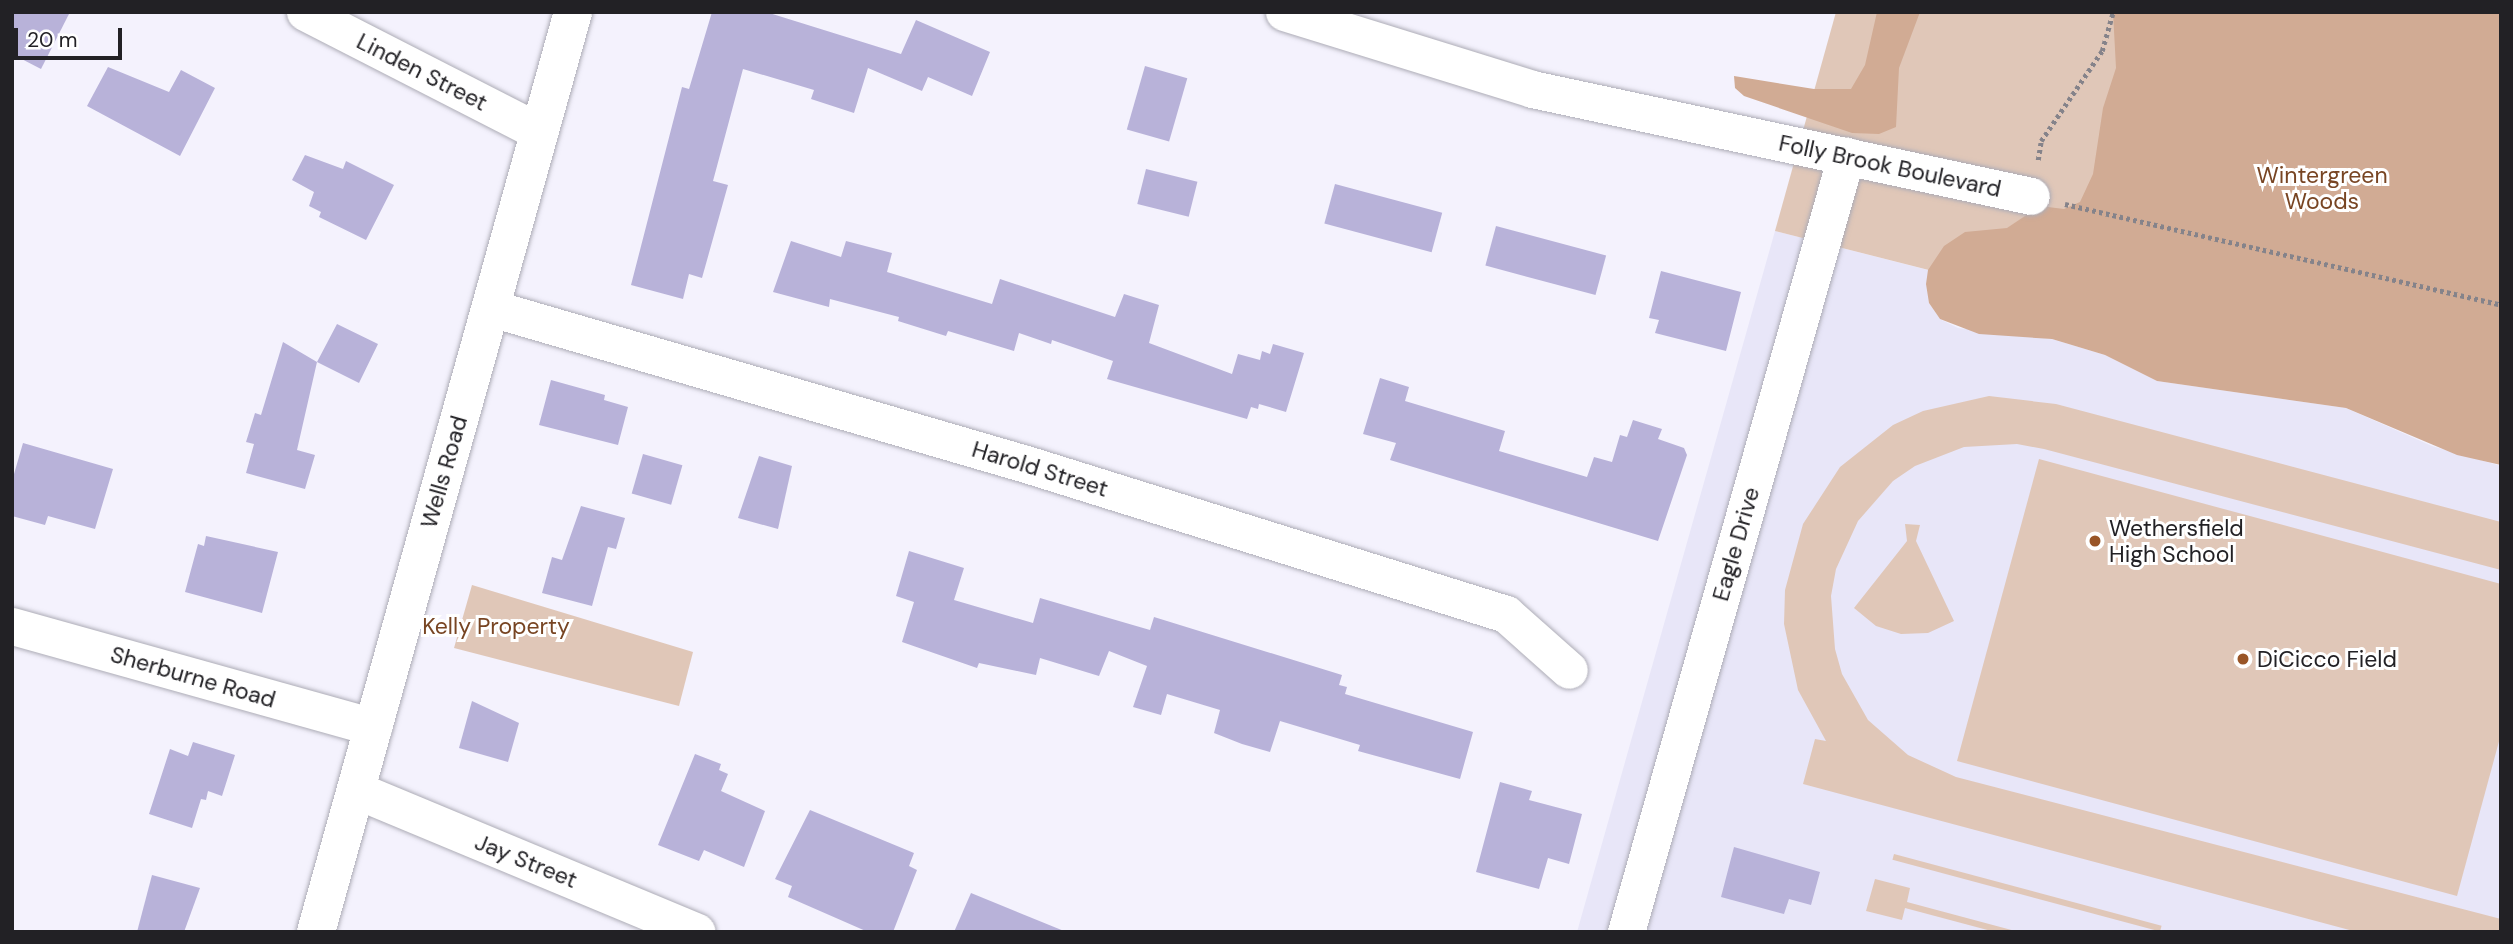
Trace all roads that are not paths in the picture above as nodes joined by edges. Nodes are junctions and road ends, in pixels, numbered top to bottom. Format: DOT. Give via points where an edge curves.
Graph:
graph roads {
  1 [pos="304,12"];
  2 [pos="573,12"];
  3 [pos="1284,12"];
  4 [pos="540,132"];
  5 [pos="1846,156"];
  6 [pos="2031,197"];
  7 [pos="491,308"];
  8 [pos="12,626"];
  9 [pos="1569,670"];
  10 [pos="373,727"];
  11 [pos="356,790"];
  12 [pos="316,932"];
  13 [pos="697,932"];
  14 [pos="1626,932"];
  1 -- 4 [label="street, Linden Street"];
  2 -- 4 [label="main road, Wells Road"];
  3 -- 5 [label="street, Folly Brook Boulevard" via="1532,89"];
  4 -- 7 [label="main road, Wells Road"];
  5 -- 6 [label="street, Folly Brook Boulevard"];
  5 -- 14 [label="street, Eagle Drive"];
  7 -- 9 [label="street, Harold Street" via="1012,460 1506,614"];
  7 -- 10 [label="main road, Wells Road"];
  8 -- 10 [label="street, Sherburne Road"];
  10 -- 11 [label="main road, Wells Road"];
  11 -- 12 [label="main road, Wells Road"];
  11 -- 13 [label="street, Jay Street"];
}
